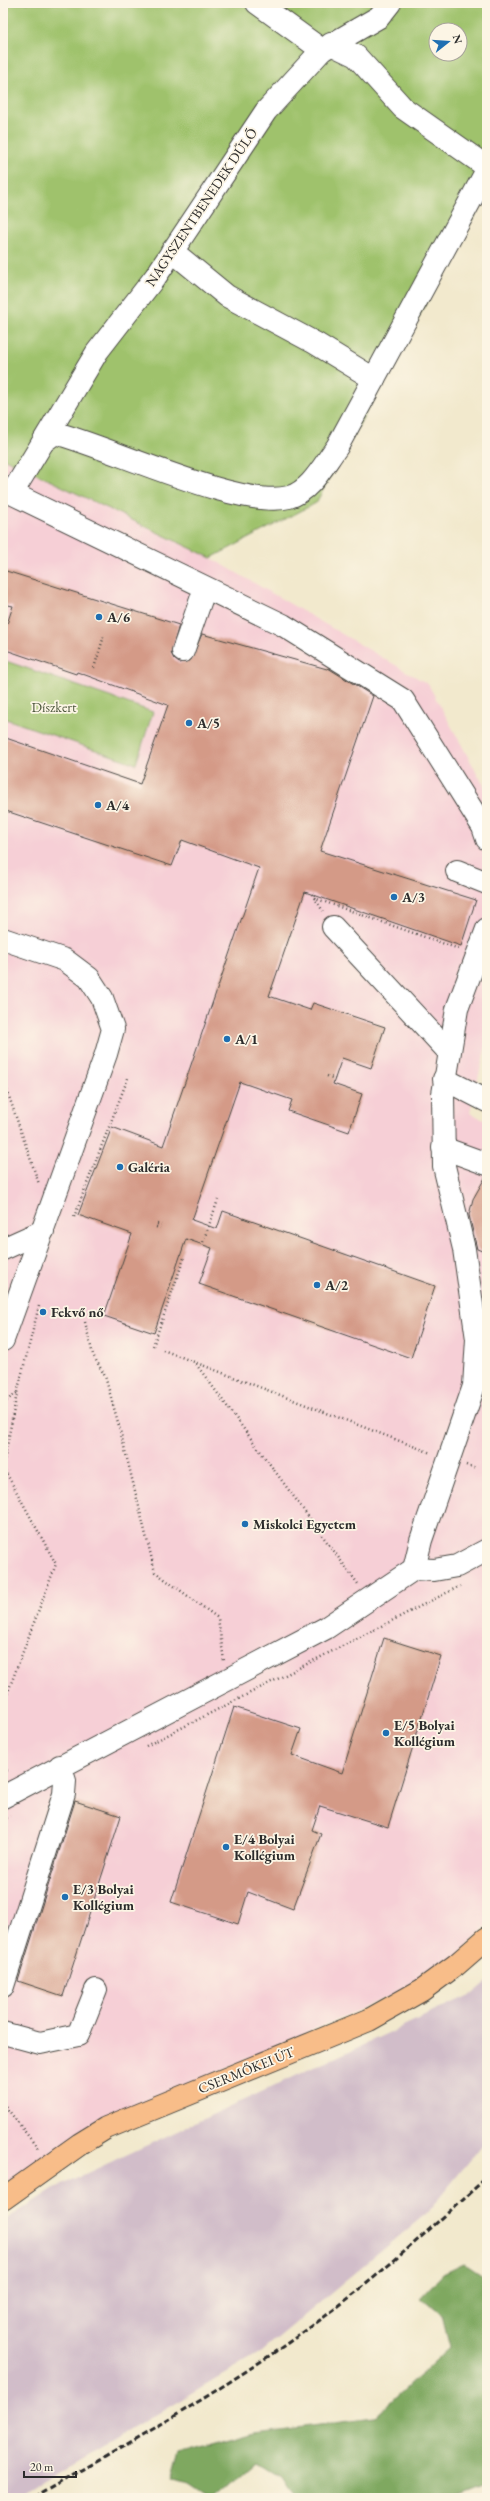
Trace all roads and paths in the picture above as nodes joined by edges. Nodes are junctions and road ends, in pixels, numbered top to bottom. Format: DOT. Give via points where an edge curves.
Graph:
graph roads {
  1 [pos="257,3"];
  2 [pos="390,3"];
  3 [pos="326,47"];
  4 [pos="487,168"];
  5 [pos="172,251"];
  6 [pos="374,379"];
  7 [pos="43,442"];
  8 [pos="7,491"];
  9 [pos="205,588"];
  10 [pos="104,636"];
  11 [pos="183,651"];
  12 [pos="94,668"];
  13 [pos="487,839"];
  14 [pos="457,871"];
  15 [pos="487,883"];
  16 [pos="314,898"];
  17 [pos="333,927"];
  18 [pos="487,929"];
  19 [pos="3,939"];
  20 [pos="461,950"];
  21 [pos="449,1052"];
  22 [pos="326,1076"];
  23 [pos="128,1078"];
  24 [pos="335,1078"];
  25 [pos="3,1079"];
  26 [pos="444,1079"];
  27 [pos="487,1101"];
  28 [pos="443,1148"];
  29 [pos="487,1164"];
  30 [pos="218,1200"];
  31 [pos="74,1217"];
  32 [pos="46,1223"];
  33 [pos="156,1225"];
  34 [pos="160,1226"];
  35 [pos="203,1242"];
  36 [pos="3,1249"];
  37 [pos="184,1258"];
  38 [pos="39,1306"];
  39 [pos="85,1322"];
  40 [pos="3,1340"];
  41 [pos="153,1346"];
  42 [pos="163,1350"];
  43 [pos="195,1364"];
  44 [pos="17,1393"];
  45 [pos="3,1403"];
  46 [pos="448,1460"];
  47 [pos="3,1467"];
  48 [pos="475,1468"];
  49 [pos="487,1550"];
  50 [pos="414,1569"];
  51 [pos="466,1583"];
  52 [pos="369,1599"];
  53 [pos="226,1679"];
  54 [pos="3,1705"];
  55 [pos="143,1748"];
  56 [pos="60,1766"];
  57 [pos="10,1805"];
  58 [pos="3,1820"];
  59 [pos="487,1938"];
  60 [pos="3,1986"];
  61 [pos="96,1990"];
  62 [pos="3,2033"];
  63 [pos="3,2103"];
  64 [pos="50,2165"];
  65 [pos="3,2199"];
  66 [pos="487,2494"];
  67 [pos="478,2498"];
  1 -- 3 [label="street"];
  2 -- 3 [label="street, NAGYSZENTBENEDEK DŰLŐ" via="379,17"];
  3 -- 4 [label="street" via="356,56 403,108"];
  3 -- 5 [label="street, NAGYSZENTBENEDEK DŰLŐ" via="266,111"];
  4 -- 6 [label="street"];
  5 -- 6 [label="street" via="227,296 315,342"];
  5 -- 7 [label="street, NAGYSZENTBENEDEK DŰLŐ" via="156,276 97,352"];
  6 -- 7 [label="street" via="337,447 308,487 289,497 257,498 208,485 83,440 55,433"];
  7 -- 8 [label="street, NAGYSZENTBENEDEK DŰLŐ"];
  8 -- 9 [label="street"];
  9 -- 11 [label="street"];
  9 -- 13 [label="street" via="283,625 403,700 483,827"];
  10 -- 12 [label="path"];
  14 -- 15 [label="street"];
  16 -- 20 [label="path"];
  17 -- 21 [label="street"];
  18 -- 21 [label="street" via="457,1009"];
  19 -- 32 [label="street" via="65,960 90,978 102,998 113,1029"];
  21 -- 26 [label="street"];
  22 -- 24 [label="path"];
  23 -- 31 [label="path"];
  25 -- 32 [label="path"];
  26 -- 27 [label="street"];
  26 -- 28 [label="street"];
  28 -- 29 [label="street"];
  28 -- 46 [label="street" via="444,1166 464,1249 477,1339 474,1386"];
  30 -- 35 [label="path"];
  32 -- 36 [label="street"];
  32 -- 40 [label="street"];
  33 -- 34 [label="path"];
  37 -- 41 [label="path"];
  38 -- 44 [label="path"];
  39 -- 53 [label="path" via="93,1354 105,1376 119,1426 155,1572 218,1618"];
  42 -- 43 [label="path"];
  43 -- 46 [label="path"];
  43 -- 52 [label="path"];
  44 -- 45 [label="path"];
  44 -- 47 [label="path"];
  46 -- 48 [label="path"];
  46 -- 50 [label="street"];
  47 -- 54 [label="path" via="56,1564"];
  49 -- 50 [label="street" via="457,1566 434,1570"];
  50 -- 52 [label="street"];
  51 -- 55 [label="path"];
  52 -- 53 [label="street" via="326,1628"];
  53 -- 56 [label="street"];
  56 -- 57 [label="street"];
  56 -- 60 [label="street" via="65,1781 64,1794"];
  57 -- 58 [label="path"];
  59 -- 64 [label="main road, CSERMŐKEI ÚT" via="422,1990 369,2020 106,2128"];
  61 -- 62 [label="street" via="78,2035 40,2043"];
  63 -- 64 [label="path"];
  64 -- 65 [label="main road, CSERMŐKEI ÚT"];
  66 -- 67 [label="path"];
}
